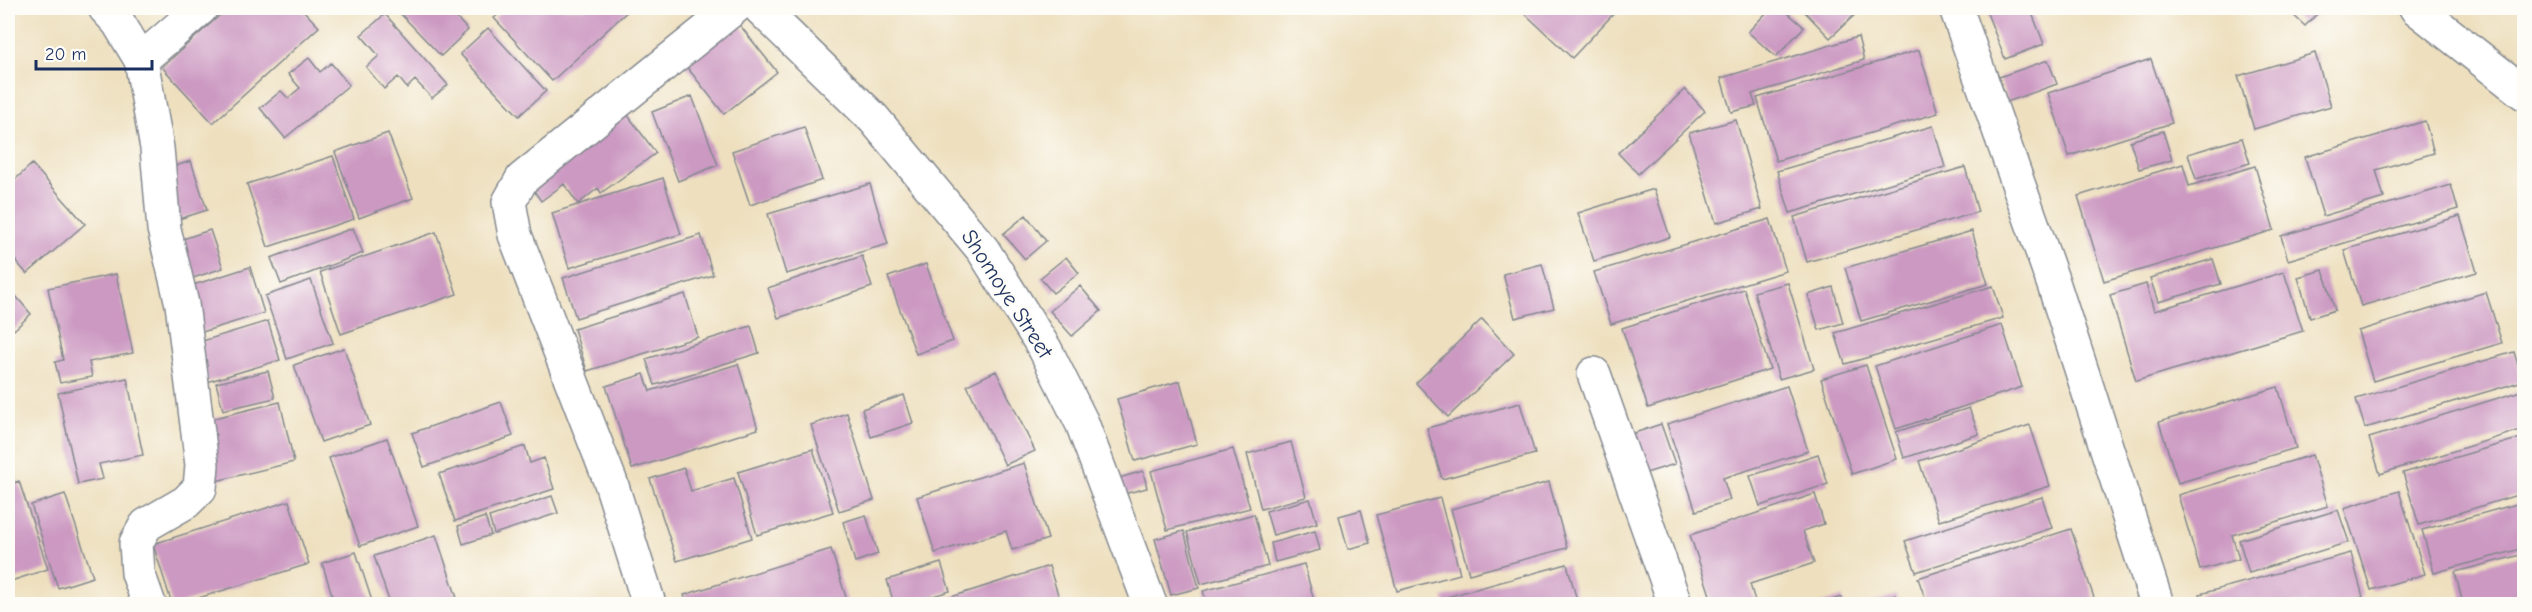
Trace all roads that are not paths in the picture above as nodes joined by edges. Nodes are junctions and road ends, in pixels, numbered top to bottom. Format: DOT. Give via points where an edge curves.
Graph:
graph roads {
  1 [pos="105,8"];
  2 [pos="201,8"];
  3 [pos="734,8"];
  4 [pos="760,8"];
  5 [pos="1956,8"];
  6 [pos="2416,8"];
  7 [pos="141,60"];
  8 [pos="2524,93"];
  9 [pos="1594,374"];
  10 [pos="149,604"];
  11 [pos="649,604"];
  12 [pos="1150,604"];
  13 [pos="1675,604"];
  14 [pos="2157,604"];
  1 -- 7 [label="street"];
  2 -- 7 [label="street"];
  3 -- 11 [label="street" via="522,179 510,202 515,235 611,483"];
  4 -- 12 [label="street, Shomoye Street" via="874,119 983,249 1045,349 1082,423"];
  5 -- 14 [label="street" via="2054,285"];
  6 -- 8 [label="street"];
  7 -- 10 [label="street" via="158,148 164,229 182,304 202,465 200,488 186,502 147,525 136,543 138,573"];
  9 -- 13 [label="street"];
}
